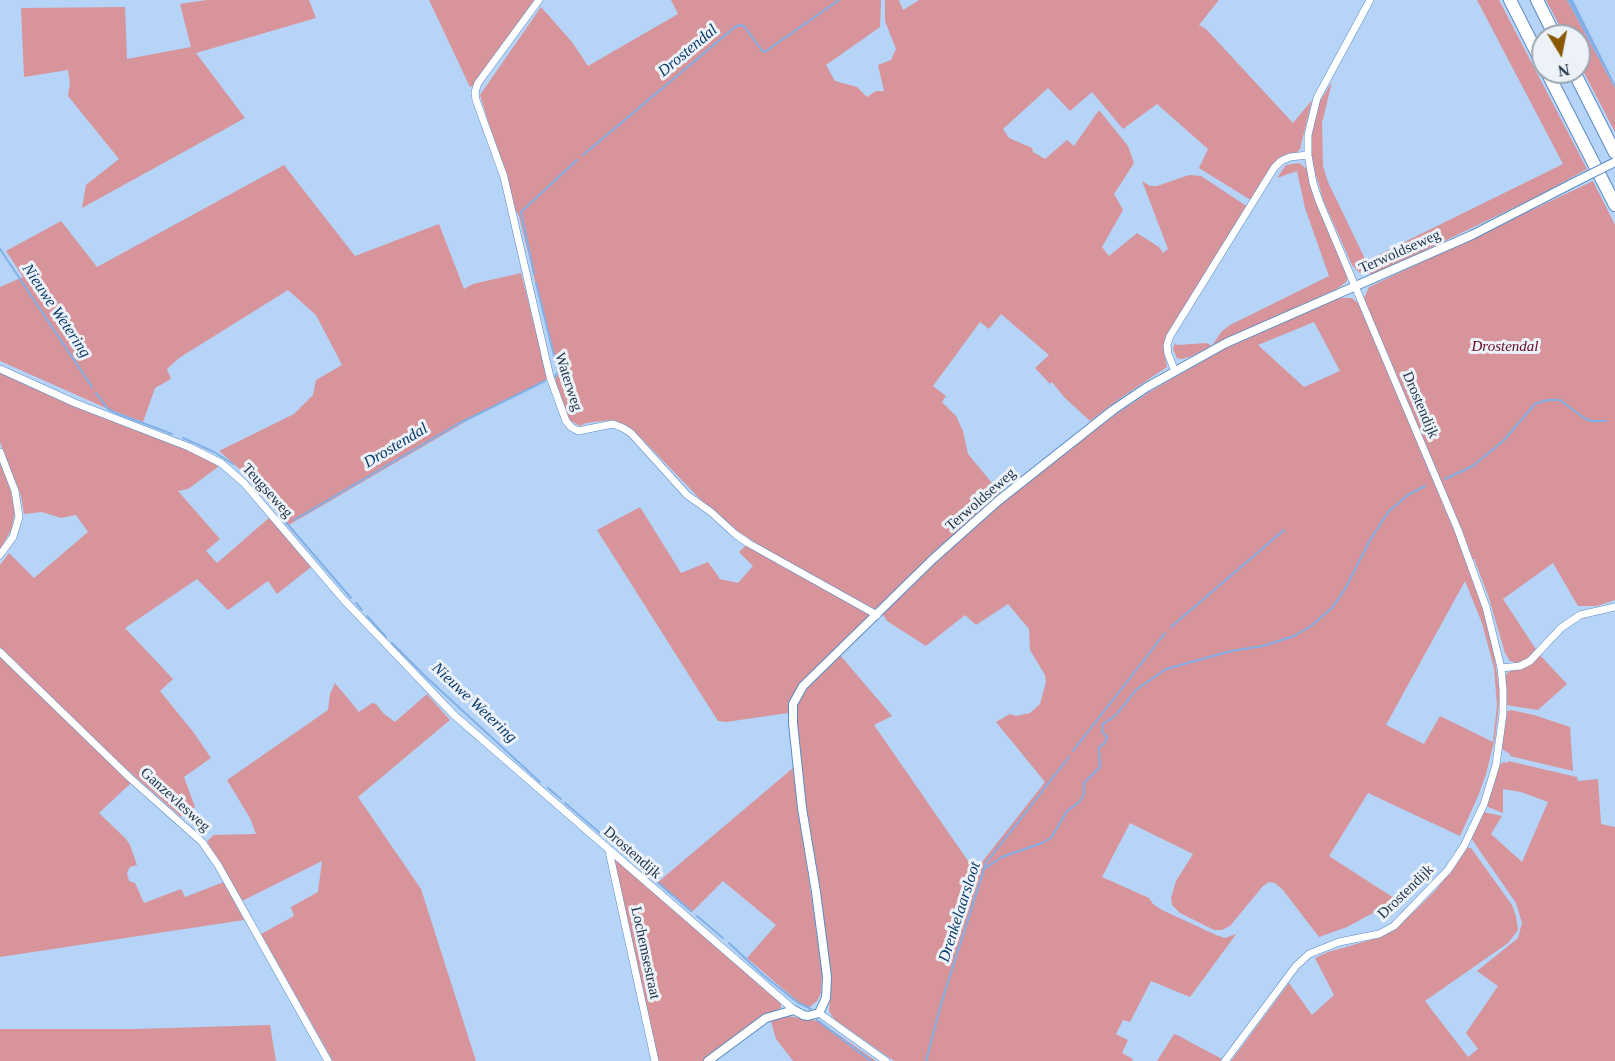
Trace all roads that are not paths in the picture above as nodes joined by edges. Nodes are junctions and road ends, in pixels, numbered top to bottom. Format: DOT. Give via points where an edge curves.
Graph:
graph roads {
  1 [pos="538,0"];
  2 [pos="1370,0"];
  3 [pos="1510,0"];
  4 [pos="1537,0"];
  5 [pos="1549,24"];
  6 [pos="1531,41"];
  7 [pos="1552,84"];
  8 [pos="1580,84"];
  9 [pos="1615,153"];
  10 [pos="1308,155"];
  11 [pos="1615,162"];
  12 [pos="1615,205"];
  13 [pos="1355,287"];
  14 [pos="0,369"];
  15 [pos="1175,371"];
  16 [pos="0,452"];
  17 [pos="0,555"];
  18 [pos="1615,607"];
  19 [pos="877,615"];
  20 [pos="0,652"];
  21 [pos="1501,668"];
  22 [pos="454,715"];
  23 [pos="609,851"];
  24 [pos="794,1010"];
  25 [pos="816,1014"];
  26 [pos="328,1061"];
  27 [pos="655,1061"];
  28 [pos="708,1061"];
  29 [pos="886,1061"];
  30 [pos="1225,1061"];
  1 -- 19 [label="street, Waterweg" via="478,83 475,93 504,177 550,377 566,421 578,431 613,424 623,428 687,495 747,543"];
  2 -- 10 [label="street, Drostendijk" via="1317,98 1308,135"];
  3 -- 6 [label="highway"];
  4 -- 5 [label="highway"];
  7 -- 12 [label="highway"];
  8 -- 9 [label="highway"];
  10 -- 13 [label="street, Drostendijk" via="1316,192"];
  10 -- 15 [label="street" via="1290,157 1274,168 1170,336 1168,354"];
  11 -- 13 [label="street, Terwoldseweg, bridge" via="1472,235"];
  13 -- 15 [label="street, Terwoldseweg" via="1252,331"];
  13 -- 21 [label="street, Drostendijk" via="1458,530 1486,606"];
  14 -- 22 [label="street, Teugseweg" via="221,463 244,483 343,599"];
  15 -- 19 [label="street, Terwoldseweg" via="1113,410 998,501"];
  16 -- 17 [label="street" via="15,491 19,517 13,537"];
  18 -- 21 [label="street" via="1580,615 1530,661"];
  19 -- 25 [label="street, Terwoldseweg" via="803,686 793,704 802,808 827,977 826,998"];
  20 -- 26 [label="street, Ganzevlesweg" via="202,842"];
  21 -- 30 [label="street, Drostendijk" via="1503,714 1496,765 1484,804 1448,870 1394,926 1309,954"];
  22 -- 23 [label="street, Drostendijk"];
  23 -- 24 [label="street, Drostendijk"];
  23 -- 27 [label="street, Lochemsestraat"];
  24 -- 25 [label="street" via="802,1015"];
  24 -- 28 [label="street" via="766,1018"];
  25 -- 29 [label="street"];
}
